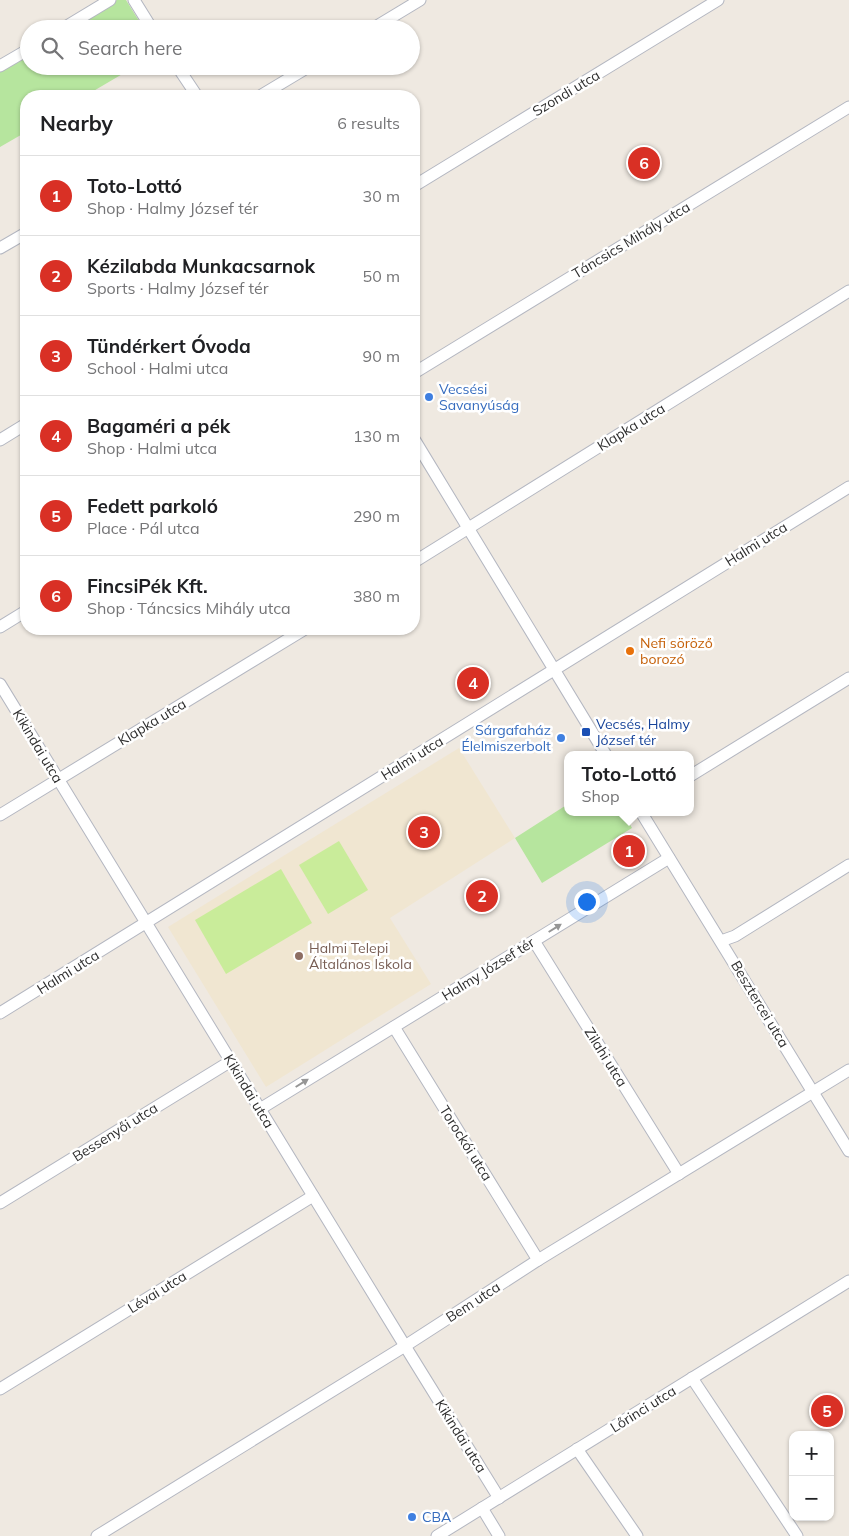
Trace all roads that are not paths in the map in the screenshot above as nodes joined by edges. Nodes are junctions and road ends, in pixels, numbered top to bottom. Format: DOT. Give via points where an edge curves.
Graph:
graph roads {
  1 [pos="110,0"];
  2 [pos="134,0"];
  3 [pos="420,0"];
  4 [pos="718,0"];
  5 [pos="77,20"];
  6 [pos="146,20"];
  7 [pos="387,20"];
  8 [pos="20,54"];
  9 [pos="0,66"];
  10 [pos="183,75"];
  11 [pos="295,75"];
  12 [pos="192,90"];
  13 [pos="270,90"];
  14 [pos="849,107"];
  15 [pos="420,182"];
  16 [pos="20,236"];
  17 [pos="0,248"];
  18 [pos="849,291"];
  19 [pos="420,369"];
  20 [pos="20,428"];
  21 [pos="0,440"];
  22 [pos="420,450"];
  23 [pos="849,487"];
  24 [pos="468,527"];
  25 [pos="420,558"];
  26 [pos="20,615"];
  27 [pos="0,627"];
  28 [pos="295,635"];
  29 [pos="553,669"];
  30 [pos="849,678"];
  31 [pos="0,684"];
  32 [pos="604,751"];
  33 [pos="694,774"];
  34 [pos="58,779"];
  35 [pos="0,815"];
  36 [pos="644,816"];
  37 [pos="670,858"];
  38 [pos="849,865"];
  39 [pos="146,923"];
  40 [pos="534,941"];
  41 [pos="721,942"];
  42 [pos="0,1013"];
  43 [pos="394,1026"];
  44 [pos="231,1061"];
  45 [pos="849,1070"];
  46 [pos="813,1092"];
  47 [pos="260,1109"];
  48 [pos="849,1151"];
  49 [pos="679,1174"];
  50 [pos="313,1196"];
  51 [pos="0,1202"];
  52 [pos="538,1260"];
  53 [pos="849,1281"];
  54 [pos="405,1346"];
  55 [pos="692,1378"];
  56 [pos="0,1389"];
  57 [pos="577,1449"];
  58 [pos="500,1498"];
  59 [pos="482,1508"];
  60 [pos="98,1536"];
  61 [pos="437,1536"];
  62 [pos="500,1536"];
  63 [pos="637,1536"];
  64 [pos="797,1536"];
  1 -- 5 [label="street"];
  2 -- 6 [label="street"];
  3 -- 7 [label="street"];
  4 -- 15 [label="street, Szondi utca"];
  8 -- 9 [label="street"];
  10 -- 12 [label="street"];
  11 -- 13 [label="street"];
  14 -- 19 [label="street, Táncsics Mihály utca"];
  16 -- 17 [label="street"];
  18 -- 24 [label="street, Klapka utca"];
  20 -- 21 [label="street"];
  22 -- 24 [label="street"];
  23 -- 29 [label="street, Halmi utca"];
  24 -- 25 [label="street, Klapka utca"];
  24 -- 29 [label="street"];
  26 -- 27 [label="street"];
  28 -- 34 [label="street, Klapka utca"];
  29 -- 32 [label="street"];
  29 -- 39 [label="street, Halmi utca"];
  30 -- 33 [label="street"];
  31 -- 34 [label="street, Kikindai utca"];
  34 -- 35 [label="street, Klapka utca"];
  34 -- 39 [label="street, Kikindai utca"];
  36 -- 37 [label="street"];
  40 -- 37 [label="street, Halmy József tér, one-way"];
  37 -- 41 [label="street, Besztercei utca"];
  38 -- 41 [label="street"];
  39 -- 42 [label="street, Halmi utca"];
  39 -- 44 [label="street, Kikindai utca"];
  40 -- 43 [label="street, Halmy József tér"];
  40 -- 49 [label="street, Zilahi utca"];
  41 -- 46 [label="street, Besztercei utca"];
  47 -- 43 [label="street, Halmy József tér, one-way"];
  43 -- 52 [label="street, Torockói utca"];
  44 -- 47 [label="street, Kikindai utca"];
  44 -- 51 [label="street, Bessenyői utca"];
  45 -- 46 [label="street, Bem utca"];
  46 -- 48 [label="street, Besztercei utca"];
  46 -- 49 [label="street, Bem utca"];
  47 -- 50 [label="street, Kikindai utca"];
  49 -- 52 [label="street, Bem utca"];
  50 -- 54 [label="street, Kikindai utca"];
  50 -- 56 [label="street, Lévai utca"];
  52 -- 54 [label="street, Bem utca"];
  53 -- 55 [label="street, Lőrinci utca"];
  54 -- 58 [label="street, Kikindai utca"];
  54 -- 60 [label="street, Bem utca"];
  55 -- 57 [label="street, Lőrinci utca"];
  55 -- 64 [label="street"];
  57 -- 58 [label="street, Lőrinci utca"];
  57 -- 63 [label="street"];
  58 -- 59 [label="street, Lőrinci utca"];
  59 -- 61 [label="street, Lőrinci utca"];
  59 -- 62 [label="street"];
}
